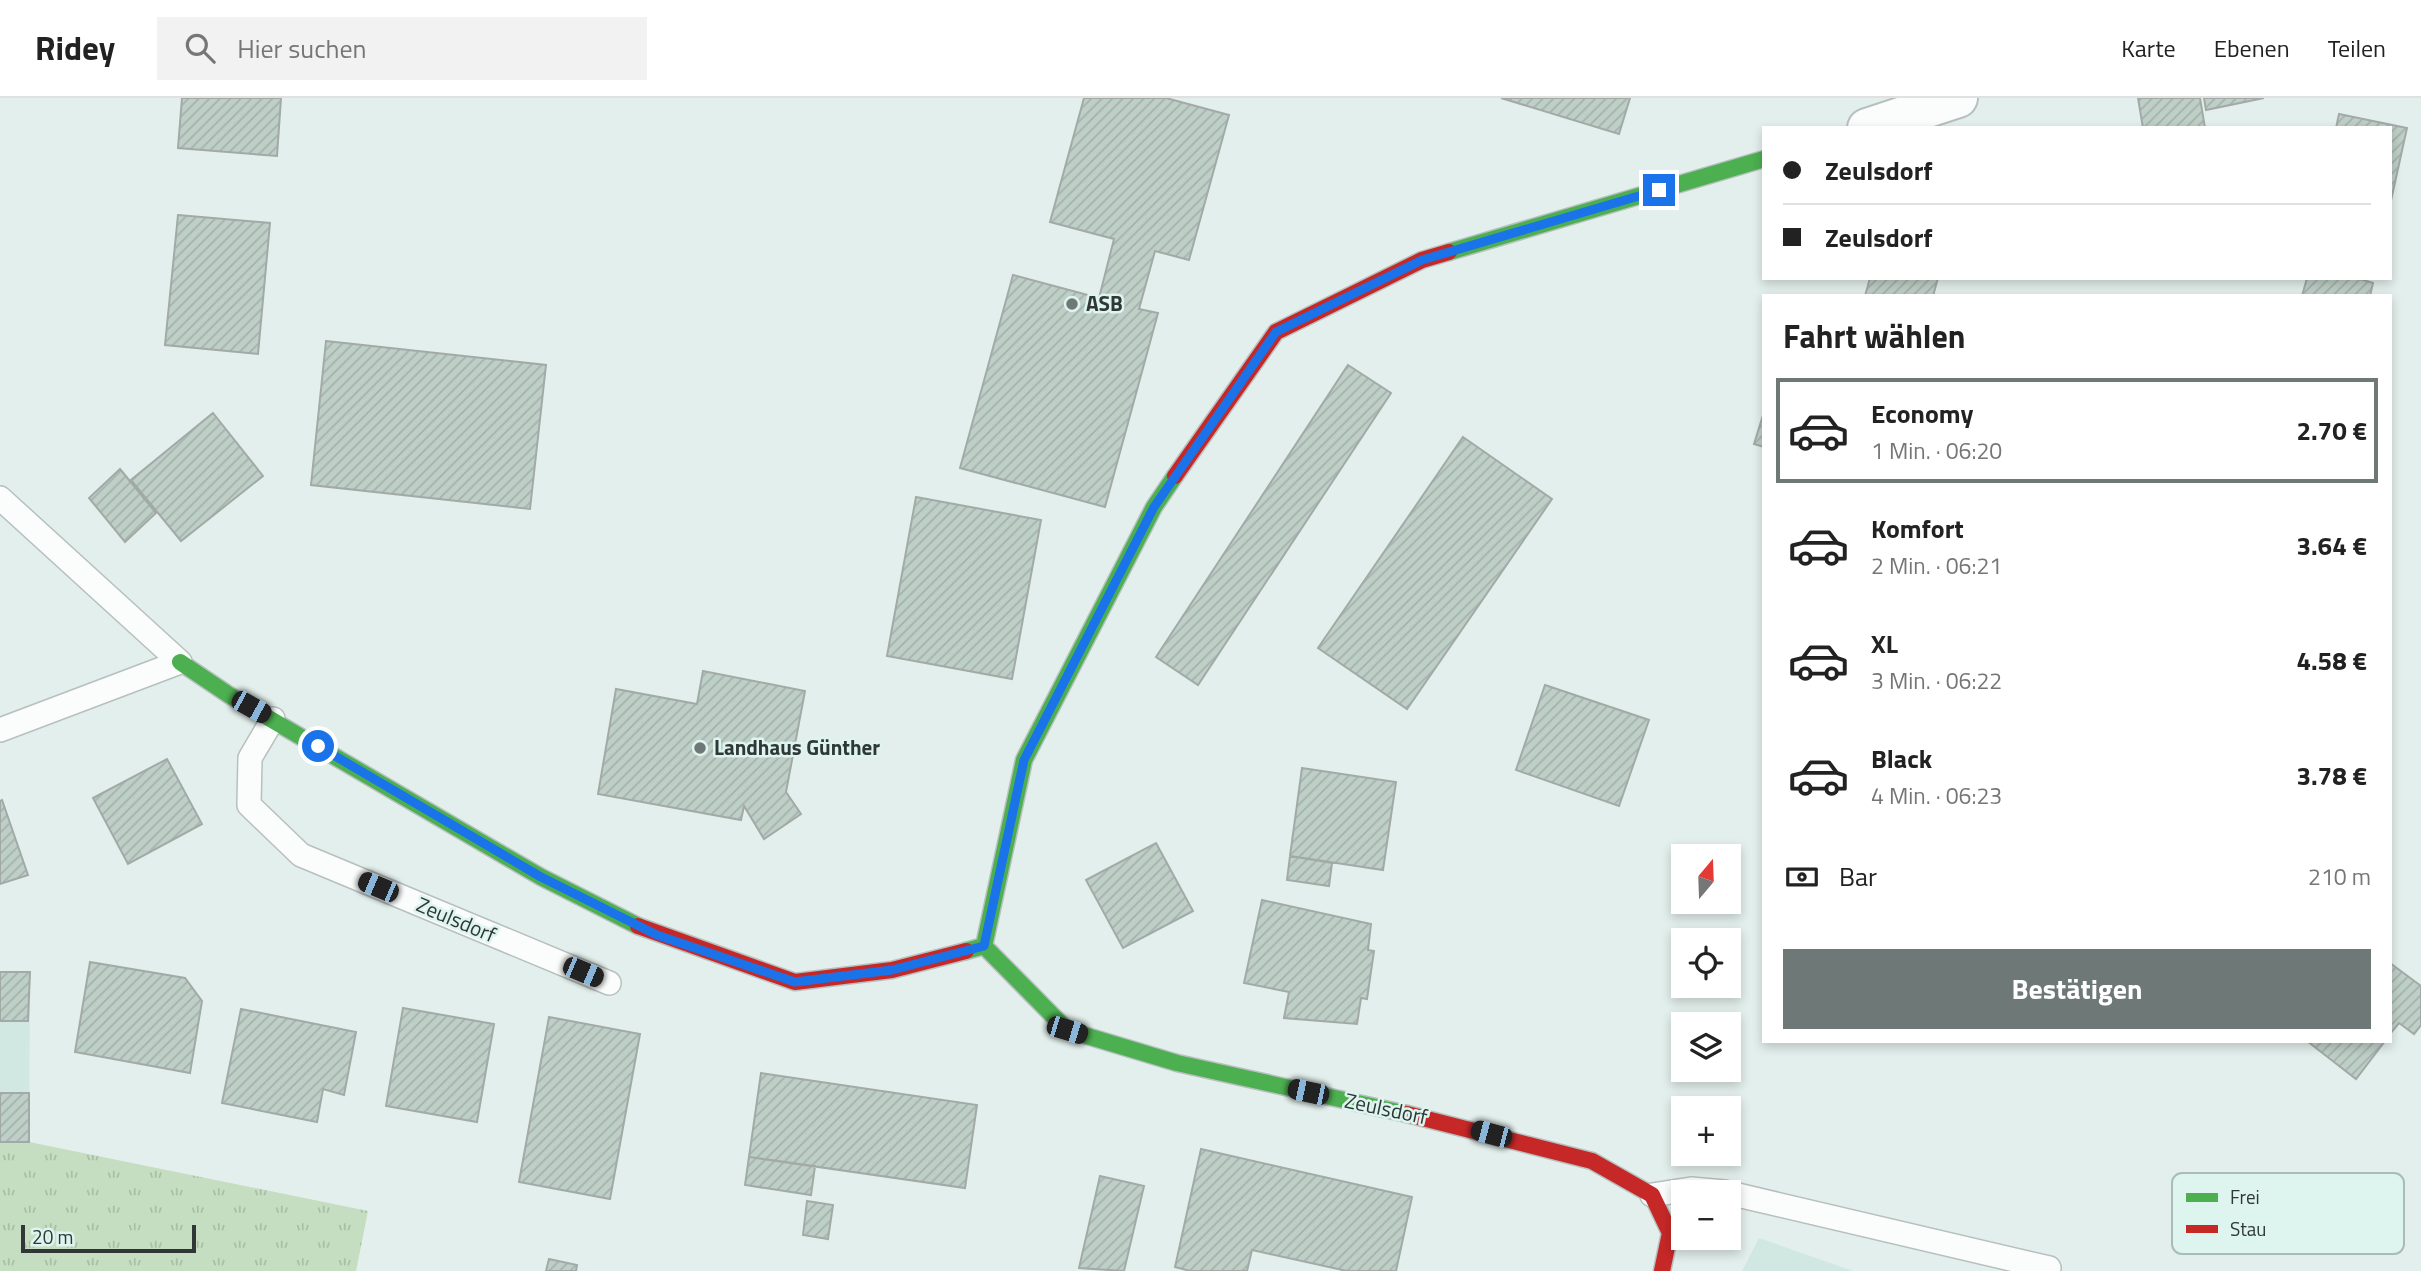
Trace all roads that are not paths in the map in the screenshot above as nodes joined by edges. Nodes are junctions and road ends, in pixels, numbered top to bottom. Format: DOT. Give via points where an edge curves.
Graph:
graph roads {
  1 [pos="1958,98"];
  2 [pos="1873,126"];
  3 [pos="1762,160"];
  4 [pos="0,498"];
  5 [pos="180,662"];
  6 [pos="273,719"];
  7 [pos="0,730"];
  8 [pos="984,946"];
  9 [pos="608,983"];
  10 [pos="1671,1192"];
  11 [pos="1652,1195"];
  12 [pos="1741,1195"];
  13 [pos="2049,1268"];
  14 [pos="1662,1271"];
  1 -- 2 [label="street"];
  3 -- 8 [label="street" via="1422,260 1276,332 1154,507 1024,760"];
  4 -- 5 [label="lane"];
  5 -- 6 [label="street"];
  5 -- 7 [label="lane"];
  6 -- 8 [label="street" via="541,877 657,935 795,982 892,970"];
  6 -- 9 [label="lane, Zeulsdorf" via="250,758 249,804 301,855"];
  8 -- 11 [label="street, Zeulsdorf" via="1067,1030 1177,1063 1466,1127 1592,1161"];
  10 -- 11 [label="lane"];
  11 -- 14 [label="street" via="1670,1233"];
  12 -- 13 [label="lane"];
}
